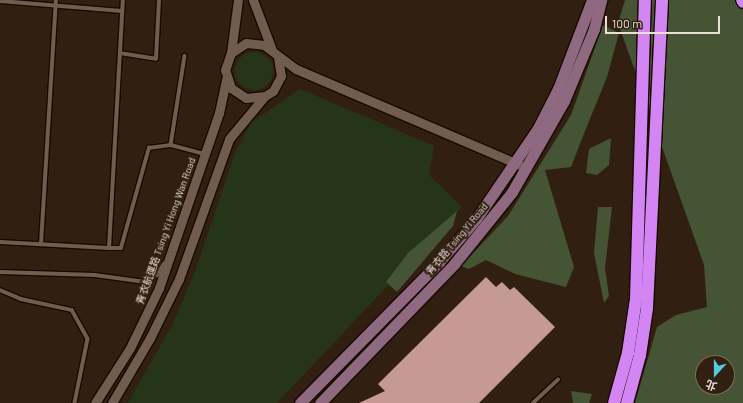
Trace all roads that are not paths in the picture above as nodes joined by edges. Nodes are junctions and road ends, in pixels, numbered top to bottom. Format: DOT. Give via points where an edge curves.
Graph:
graph roads {
  1 [pos="56,0"];
  2 [pos="123,0"];
  3 [pos="159,0"];
  4 [pos="238,0"];
  5 [pos="253,0"];
  6 [pos="592,0"];
  7 [pos="601,0"];
  8 [pos="645,0"];
  9 [pos="662,0"];
  10 [pos="0,1"];
  11 [pos="56,6"];
  12 [pos="122,11"];
  13 [pos="120,53"];
  14 [pos="231,53"];
  15 [pos="275,54"];
  16 [pos="185,56"];
  17 [pos="296,69"];
  18 [pos="281,76"];
  19 [pos="226,79"];
  20 [pos="265,96"];
  21 [pos="171,145"];
  22 [pos="205,154"];
  23 [pos="515,162"];
  24 [pos="527,168"];
  25 [pos="0,242"];
  26 [pos="41,244"];
  27 [pos="109,248"];
  28 [pos="170,256"];
  29 [pos="0,272"];
  30 [pos="0,290"];
  31 [pos="558,380"];
  32 [pos="339,384"];
  33 [pos="75,403"];
  34 [pos="95,403"];
  35 [pos="112,403"];
  36 [pos="300,403"];
  37 [pos="320,403"];
  38 [pos="330,403"];
  39 [pos="532,403"];
  40 [pos="614,403"];
  41 [pos="627,403"];
  1 -- 11 [label="lane"];
  2 -- 12 [label="lane"];
  3 -- 13 [label="lane" via="156,59"];
  4 -- 14 [label="street"];
  5 -- 15 [label="street"];
  6 -- 23 [label="main road, 青衣路 Tsing Yi Road" via="558,89"];
  7 -- 24 [label="main road, 青衣路 Tsing Yi Road" via="581,62"];
  8 -- 40 [label="highway" via="636,299 628,352"];
  9 -- 41 [label="highway" via="644,332"];
  10 -- 11 [label="lane"];
  11 -- 12 [label="lane"];
  11 -- 26 [label="lane"];
  12 -- 13 [label="lane"];
  13 -- 27 [label="lane"];
  14 -- 15 [label="street" via="246,43 260,44"];
  14 -- 19 [label="street" via="226,66"];
  15 -- 17 [label="street"];
  15 -- 18 [label="street"];
  16 -- 21 [label="lane"];
  17 -- 18 [label="street"];
  17 -- 23 [label="street"];
  18 -- 20 [label="street" via="273,91"];
  19 -- 20 [label="street" via="242,96"];
  19 -- 22 [label="street, 青衣航運路 Tsing Yi Hong Wan Road"];
  20 -- 35 [label="street" via="229,139 179,279 150,338"];
  21 -- 22 [label="lane"];
  21 -- 27 [label="lane" via="149,148 121,248"];
  22 -- 28 [label="street, 青衣航運路 Tsing Yi Hong Wan Road"];
  23 -- 24 [label="street"];
  23 -- 36 [label="main road, 青衣路 Tsing Yi Road" via="476,219 439,262"];
  24 -- 32 [label="main road, 青衣路 Tsing Yi Road" via="454,264"];
  25 -- 26 [label="lane"];
  26 -- 27 [label="lane"];
  28 -- 29 [label="lane" via="157,276 146,282 96,274"];
  28 -- 34 [label="street, 青衣航運路 Tsing Yi Hong Wan Road" via="146,317"];
  30 -- 33 [label="lane" via="21,299 72,310 88,339"];
  31 -- 39 [label="lane"];
  32 -- 37 [label="main road, 青衣路 Tsing Yi Road"];
  32 -- 38 [label="main road"];
}
